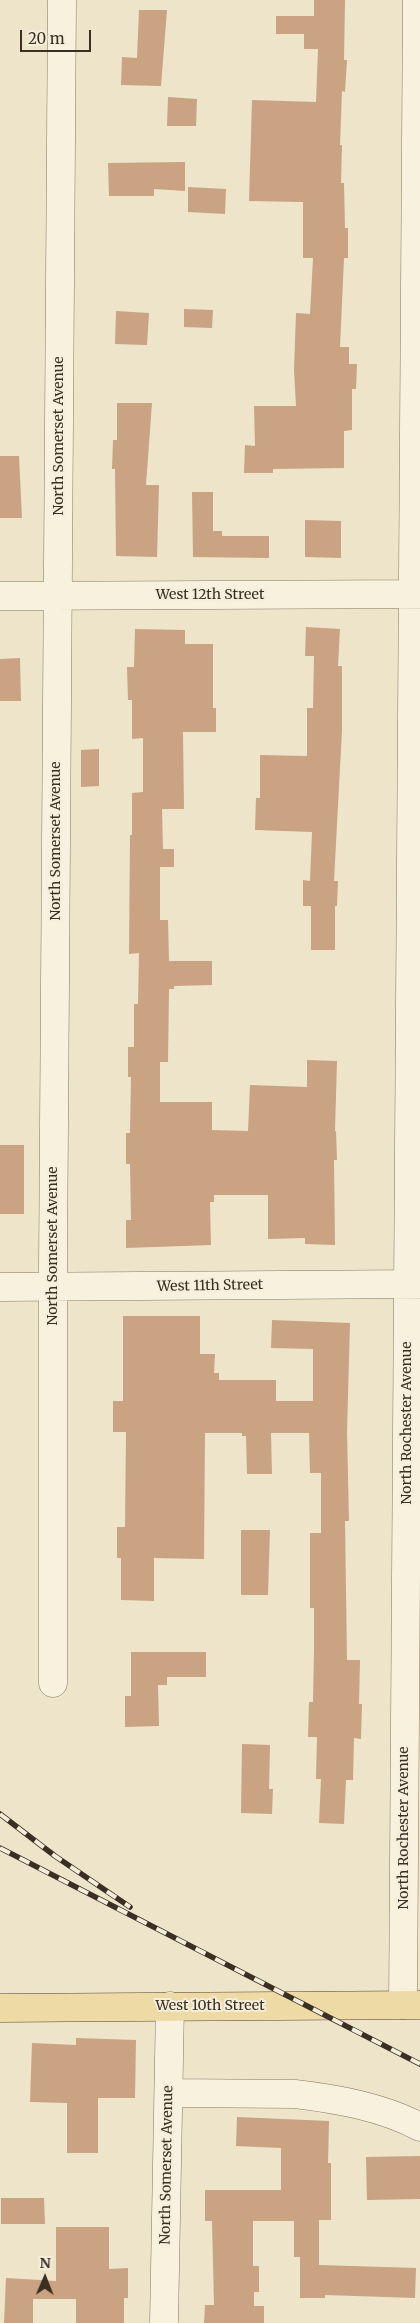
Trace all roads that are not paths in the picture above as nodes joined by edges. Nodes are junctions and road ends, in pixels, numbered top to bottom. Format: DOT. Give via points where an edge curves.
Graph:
graph roads {
  1 [pos="62,0"];
  2 [pos="417,0"];
  3 [pos="416,594"];
  4 [pos="0,596"];
  5 [pos="58,596"];
  6 [pos="414,1284"];
  7 [pos="0,1288"];
  8 [pos="53,1288"];
  9 [pos="53,1682"];
  10 [pos="411,2005"];
  11 [pos="170,2006"];
  12 [pos="0,2008"];
  13 [pos="169,2093"];
  14 [pos="420,2127"];
  15 [pos="164,2323"];
  1 -- 5 [label="street, North Somerset Avenue"];
  2 -- 3 [label="street, North Rochester Avenue"];
  3 -- 5 [label="street, West 12th Street"];
  3 -- 6 [label="street, North Rochester Avenue"];
  4 -- 5 [label="street, West 12th Street"];
  5 -- 8 [label="street, North Somerset Avenue"];
  6 -- 8 [label="street, West 11th Street"];
  6 -- 10 [label="street, North Rochester Avenue"];
  7 -- 8 [label="street, West 11th Street"];
  8 -- 9 [label="street, North Somerset Avenue"];
  10 -- 11 [label="main road, West 10th Street"];
  11 -- 12 [label="main road, West 10th Street"];
  11 -- 13 [label="street, North Somerset Avenue"];
  13 -- 14 [label="street" via="295,2094 371,2109"];
  13 -- 15 [label="street, North Somerset Avenue"];
}
